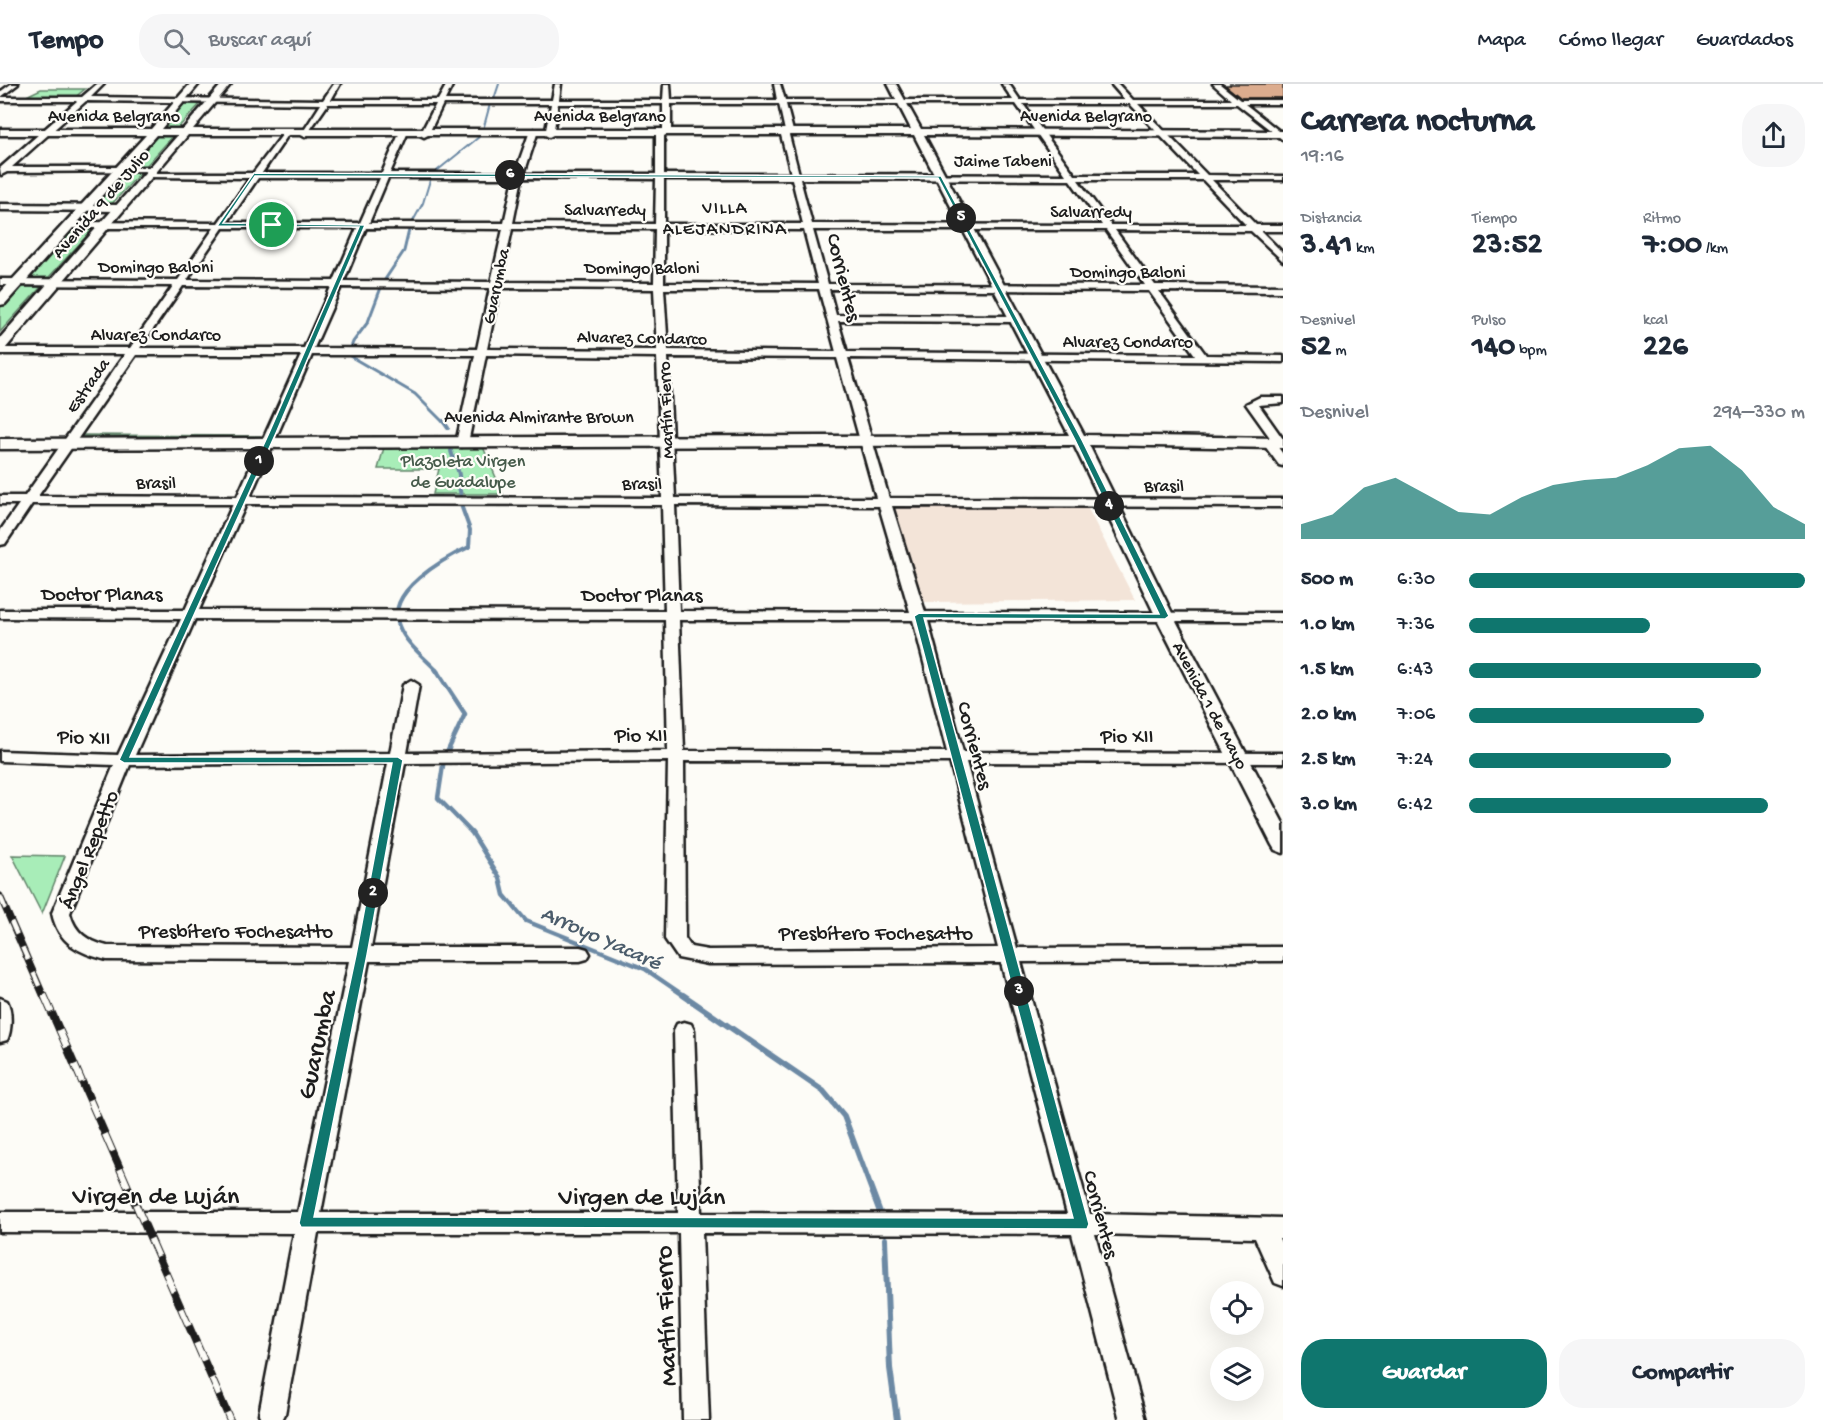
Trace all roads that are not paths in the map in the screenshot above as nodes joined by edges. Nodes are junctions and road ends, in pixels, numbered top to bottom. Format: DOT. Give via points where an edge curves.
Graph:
graph roads {
  1 [pos="15,84"];
  2 [pos="100,84"];
  3 [pos="195,84"];
  4 [pos="226,84"];
  5 [pos="337,84"];
  6 [pos="450,84"];
  7 [pos="558,84"];
  8 [pos="667,84"];
  9 [pos="777,84"];
  10 [pos="892,84"];
  11 [pos="1005,84"];
  12 [pos="1114,84"];
  13 [pos="1216,84"];
  14 [pos="0,97"];
  15 [pos="83,99"];
  16 [pos="183,99"];
  17 [pos="212,100"];
  18 [pos="326,101"];
  19 [pos="439,102"];
  20 [pos="555,102"];
  21 [pos="668,102"];
  22 [pos="781,102"];
  23 [pos="901,102"];
  24 [pos="1019,102"];
  25 [pos="1131,102"];
  26 [pos="1283,102"];
  27 [pos="1239,103"];
  28 [pos="284,133"];
  29 [pos="305,133"];
  30 [pos="404,133"];
  31 [pos="425,133"];
  32 [pos="534,133"];
  33 [pos="549,133"];
  34 [pos="664,133"];
  35 [pos="787,133"];
  36 [pos="917,133"];
  37 [pos="1041,133"];
  38 [pos="1161,133"];
  39 [pos="0,134"];
  40 [pos="45,134"];
  41 [pos="151,134"];
  42 [pos="184,134"];
  43 [pos="1281,135"];
  44 [pos="122,169"];
  45 [pos="1,171"];
  46 [pos="150,172"];
  47 [pos="254,175"];
  48 [pos="385,175"];
  49 [pos="519,175"];
  50 [pos="660,176"];
  51 [pos="795,176"];
  52 [pos="939,177"];
  53 [pos="1072,177"];
  54 [pos="1204,177"];
  55 [pos="1282,179"];
  56 [pos="0,207"];
  57 [pos="87,207"];
  58 [pos="120,208"];
  59 [pos="70,225"];
  60 [pos="105,225"];
  61 [pos="219,225"];
  62 [pos="362,225"];
  63 [pos="508,226"];
  64 [pos="659,226"];
  65 [pos="809,227"];
  66 [pos="965,227"];
  67 [pos="1109,228"];
  68 [pos="1253,228"];
  69 [pos="1283,228"];
  70 [pos="1283,258"];
  71 [pos="0,282"];
  72 [pos="17,282"];
  73 [pos="55,282"];
  74 [pos="179,282"];
  75 [pos="337,283"];
  76 [pos="495,284"];
  77 [pos="659,284"];
  78 [pos="824,285"];
  79 [pos="998,286"];
  80 [pos="1153,288"];
  81 [pos="1283,289"];
  82 [pos="0,301"];
  83 [pos="831,318"];
  84 [pos="1014,319"];
  85 [pos="0,346"];
  86 [pos="0,351"];
  87 [pos="133,351"];
  88 [pos="306,351"];
  89 [pos="480,352"];
  90 [pos="663,354"];
  91 [pos="842,355"];
  92 [pos="1034,357"];
  93 [pos="1203,358"];
  94 [pos="1283,359"];
  95 [pos="1283,400"];
  96 [pos="0,432"];
  97 [pos="71,439"];
  98 [pos="269,439"];
  99 [pos="462,439"];
  100 [pos="667,439"];
  101 [pos="866,439"];
  102 [pos="1078,440"];
  103 [pos="1277,442"];
  104 [pos="0,444"];
  105 [pos="1283,462"];
  106 [pos="0,500"];
  107 [pos="29,500"];
  108 [pos="240,500"];
  109 [pos="669,501"];
  110 [pos="882,502"];
  111 [pos="1108,503"];
  112 [pos="1283,503"];
  113 [pos="0,541"];
  114 [pos="0,614"];
  115 [pos="189,614"];
  116 [pos="672,615"];
  117 [pos="919,616"];
  118 [pos="1165,616"];
  119 [pos="1283,617"];
  120 [pos="411,685"];
  121 [pos="0,756"];
  122 [pos="676,756"];
  123 [pos="955,758"];
  124 [pos="1239,758"];
  125 [pos="1283,758"];
  126 [pos="124,760"];
  127 [pos="398,760"];
  128 [pos="1283,845"];
  129 [pos="107,953"];
  130 [pos="685,953"];
  131 [pos="580,954"];
  132 [pos="1283,954"];
  133 [pos="361,955"];
  134 [pos="1010,956"];
  135 [pos="0,1006"];
  136 [pos="684,1030"];
  137 [pos="0,1034"];
  138 [pos="0,1222"];
  139 [pos="306,1223"];
  140 [pos="690,1224"];
  141 [pos="1082,1224"];
  142 [pos="1273,1228"];
  143 [pos="1283,1275"];
  144 [pos="272,1414"];
  145 [pos="696,1420"];
  146 [pos="1133,1420"];
  1 -- 14 [label="street"];
  2 -- 15 [label="street"];
  3 -- 16 [label="main road, Avenida 9 de Julio"];
  4 -- 17 [label="main road, Avenida 9 de Julio"];
  5 -- 18 [label="street"];
  6 -- 19 [label="street"];
  7 -- 20 [label="street"];
  8 -- 21 [label="street, Martín Fierro"];
  9 -- 22 [label="street, Corrientes"];
  10 -- 23 [label="main road, Avenida 1 de Mayo"];
  11 -- 24 [label="street"];
  12 -- 25 [label="street"];
  13 -- 27 [label="street"];
  14 -- 15 [label="street"];
  15 -- 16 [label="street"];
  15 -- 40 [label="street"];
  16 -- 17 [label="street"];
  16 -- 41 [label="main road, Avenida 9 de Julio"];
  17 -- 18 [label="street"];
  17 -- 42 [label="main road, Avenida 9 de Julio"];
  18 -- 19 [label="street"];
  18 -- 29 [label="street"];
  19 -- 20 [label="street"];
  19 -- 31 [label="street"];
  20 -- 21 [label="street"];
  20 -- 33 [label="street"];
  21 -- 22 [label="street"];
  21 -- 34 [label="street, Martín Fierro"];
  22 -- 23 [label="street"];
  22 -- 35 [label="street, Corrientes"];
  23 -- 24 [label="street"];
  23 -- 36 [label="main road, Avenida 1 de Mayo"];
  24 -- 25 [label="street"];
  24 -- 37 [label="street"];
  25 -- 27 [label="street"];
  25 -- 38 [label="street"];
  26 -- 27 [label="street"];
  27 -- 43 [label="street"];
  28 -- 29 [label="main road, Avenida Belgrano"];
  28 -- 42 [label="main road, Avenida Belgrano"];
  28 -- 47 [label="street, Estrada"];
  29 -- 30 [label="main road, Avenida Belgrano"];
  30 -- 31 [label="main road, Avenida Belgrano"];
  30 -- 48 [label="street, Ángel Repetto"];
  31 -- 32 [label="main road, Avenida Belgrano"];
  32 -- 33 [label="main road, Avenida Belgrano"];
  32 -- 49 [label="street, Guarumba"];
  33 -- 34 [label="main road, Avenida Belgrano"];
  34 -- 35 [label="main road, Avenida Belgrano"];
  34 -- 50 [label="street, Martín Fierro"];
  35 -- 36 [label="main road, Avenida Belgrano"];
  35 -- 51 [label="street, Corrientes"];
  36 -- 37 [label="main road, Avenida Belgrano"];
  36 -- 52 [label="main road, Avenida 1 de Mayo"];
  37 -- 38 [label="main road, Avenida Belgrano"];
  37 -- 53 [label="street"];
  38 -- 43 [label="main road, Avenida Belgrano"];
  38 -- 54 [label="street"];
  39 -- 40 [label="main road, Avenida Belgrano"];
  40 -- 41 [label="main road, Avenida Belgrano"];
  40 -- 45 [label="street"];
  41 -- 42 [label="main road, Avenida Belgrano"];
  41 -- 44 [label="main road, Avenida 9 de Julio"];
  42 -- 46 [label="main road, Avenida 9 de Julio"];
  44 -- 45 [label="street, Jaime Tabeni"];
  44 -- 46 [label="street, Jaime Tabeni"];
  44 -- 57 [label="main road, Avenida 9 de Julio"];
  46 -- 47 [label="street, Jaime Tabeni"];
  46 -- 58 [label="main road, Avenida 9 de Julio"];
  47 -- 48 [label="street, Jaime Tabeni"];
  47 -- 61 [label="street, Estrada"];
  48 -- 49 [label="street, Jaime Tabeni"];
  48 -- 62 [label="street, Ángel Repetto"];
  49 -- 50 [label="street, Jaime Tabeni"];
  49 -- 63 [label="street, Guarumba"];
  50 -- 51 [label="street, Jaime Tabeni"];
  50 -- 64 [label="street, Martín Fierro"];
  51 -- 52 [label="street, Jaime Tabeni"];
  51 -- 65 [label="street, Corrientes"];
  52 -- 53 [label="street, Jaime Tabeni"];
  52 -- 66 [label="main road, Avenida 1 de Mayo"];
  53 -- 54 [label="street, Jaime Tabeni"];
  53 -- 67 [label="street"];
  54 -- 55 [label="street, Jaime Tabeni"];
  54 -- 68 [label="street"];
  56 -- 57 [label="street"];
  57 -- 58 [label="street"];
  57 -- 59 [label="main road, Avenida 9 de Julio"];
  58 -- 60 [label="main road, Avenida 9 de Julio"];
  59 -- 60 [label="street, Salvarredy"];
  59 -- 72 [label="main road, Avenida 9 de Julio"];
  60 -- 61 [label="street, Salvarredy"];
  60 -- 73 [label="main road, Avenida 9 de Julio"];
  61 -- 62 [label="street, Salvarredy"];
  61 -- 74 [label="street, Estrada"];
  62 -- 63 [label="street, Salvarredy"];
  62 -- 75 [label="street, Ángel Repetto"];
  63 -- 64 [label="street, Salvarredy"];
  63 -- 76 [label="street, Guarumba"];
  64 -- 65 [label="street, Salvarredy"];
  64 -- 77 [label="street, Martín Fierro"];
  65 -- 66 [label="street, Salvarredy"];
  65 -- 78 [label="street, Corrientes"];
  66 -- 67 [label="street, Salvarredy"];
  66 -- 79 [label="main road, Avenida 1 de Mayo"];
  67 -- 68 [label="street, Salvarredy"];
  67 -- 80 [label="street"];
  68 -- 69 [label="street, Salvarredy"];
  68 -- 70 [label="street"];
  71 -- 72 [label="street, Domingo Baloni"];
  72 -- 73 [label="street, Domingo Baloni"];
  72 -- 82 [label="main road, Avenida 9 de Julio"];
  73 -- 74 [label="street, Domingo Baloni"];
  73 -- 85 [label="main road, Avenida 9 de Julio"];
  74 -- 75 [label="street, Domingo Baloni"];
  74 -- 87 [label="street, Estrada"];
  75 -- 76 [label="street, Domingo Baloni"];
  75 -- 88 [label="street, Ángel Repetto"];
  76 -- 77 [label="street, Domingo Baloni"];
  76 -- 89 [label="street, Guarumba"];
  77 -- 78 [label="street, Domingo Baloni"];
  77 -- 90 [label="street, Martín Fierro"];
  78 -- 79 [label="street, Domingo Baloni"];
  78 -- 83 [label="street, Corrientes"];
  79 -- 80 [label="street, Domingo Baloni"];
  79 -- 84 [label="main road, Avenida 1 de Mayo"];
  80 -- 81 [label="street, Domingo Baloni"];
  80 -- 93 [label="street"];
  83 -- 84 [label="street"];
  83 -- 91 [label="street, Corrientes"];
  84 -- 92 [label="main road, Avenida 1 de Mayo"];
  86 -- 87 [label="street, Alvarez Condarco"];
  87 -- 88 [label="street, Alvarez Condarco"];
  87 -- 97 [label="street, Estrada"];
  88 -- 89 [label="street, Alvarez Condarco"];
  88 -- 98 [label="street, Ángel Repetto"];
  89 -- 90 [label="street, Alvarez Condarco"];
  89 -- 99 [label="street, Guarumba"];
  90 -- 91 [label="street, Alvarez Condarco"];
  90 -- 100 [label="street, Martín Fierro"];
  91 -- 92 [label="street, Alvarez Condarco"];
  91 -- 101 [label="street, Corrientes"];
  92 -- 93 [label="street, Alvarez Condarco"];
  92 -- 102 [label="main road, Avenida 1 de Mayo"];
  93 -- 94 [label="street, Alvarez Condarco"];
  95 -- 103 [label="street" via="1252,404"];
  96 -- 97 [label="main road, Avenida Almirante Brown"];
  97 -- 98 [label="main road, Avenida Almirante Brown"];
  97 -- 104 [label="main road, Avenida Almirante Brown"];
  97 -- 107 [label="street, Estrada"];
  98 -- 99 [label="main road, Avenida Almirante Brown"];
  98 -- 108 [label="street, Ángel Repetto"];
  99 -- 100 [label="main road, Avenida Almirante Brown"];
  100 -- 101 [label="main road, Avenida Almirante Brown"];
  100 -- 109 [label="street, Martín Fierro"];
  101 -- 102 [label="main road, Avenida Almirante Brown"];
  101 -- 110 [label="street, Corrientes"];
  102 -- 103 [label="main road, Avenida Almirante Brown"];
  102 -- 111 [label="main road, Avenida 1 de Mayo"];
  103 -- 105 [label="street"];
  106 -- 107 [label="street, Brasil"];
  107 -- 108 [label="street, Brasil"];
  107 -- 113 [label="street, Estrada"];
  108 -- 109 [label="street, Brasil"];
  108 -- 115 [label="street, Ángel Repetto"];
  109 -- 110 [label="street, Brasil"];
  109 -- 116 [label="street, Martín Fierro"];
  110 -- 111 [label="street, Brasil"];
  110 -- 117 [label="street, Corrientes"];
  111 -- 112 [label="street, Brasil"];
  111 -- 118 [label="main road, Avenida 1 de Mayo"];
  114 -- 115 [label="street, Doctor Planas"];
  115 -- 116 [label="street, Doctor Planas"];
  115 -- 126 [label="street, Ángel Repetto"];
  116 -- 117 [label="street, Doctor Planas"];
  116 -- 122 [label="street, Martín Fierro"];
  117 -- 118 [label="street, Doctor Planas"];
  117 -- 123 [label="street, Corrientes"];
  118 -- 119 [label="street, Doctor Planas"];
  118 -- 124 [label="main road, Avenida 1 de Mayo"];
  120 -- 127 [label="street, Guarumba"];
  121 -- 126 [label="street, Pio XII"];
  122 -- 123 [label="street, Pio XII"];
  122 -- 127 [label="street, Pio XII"];
  122 -- 130 [label="street, Martín Fierro" via="675,939"];
  123 -- 124 [label="street, Pio XII"];
  123 -- 134 [label="street, Corrientes"];
  124 -- 125 [label="street, Pio XII"];
  124 -- 128 [label="main road, Avenida 1 de Mayo"];
  126 -- 127 [label="street, Pio XII"];
  126 -- 129 [label="street, Ángel Repetto" via="61,913 62,926 73,939 86,949"];
  127 -- 133 [label="street, Guarumba"];
  129 -- 133 [label="street, Presbítero Fochesatto"];
  130 -- 134 [label="street, Presbítero Fochesatto" via="708,957"];
  131 -- 133 [label="street, Presbítero Fochesatto"];
  132 -- 134 [label="street, Presbítero Fochesatto"];
  133 -- 139 [label="street, Guarumba"];
  134 -- 141 [label="street, Corrientes"];
  135 -- 137 [label="street"];
  136 -- 140 [label="street, Martín Fierro"];
  138 -- 139 [label="street, Virgen de Luján"];
  139 -- 140 [label="street, Virgen de Luján"];
  139 -- 144 [label="street, Guarumba"];
  140 -- 141 [label="street, Virgen de Luján"];
  140 -- 145 [label="street, Martín Fierro"];
  141 -- 142 [label="street, Virgen de Luján"];
  141 -- 146 [label="street, Corrientes"];
  142 -- 143 [label="street"];
}
